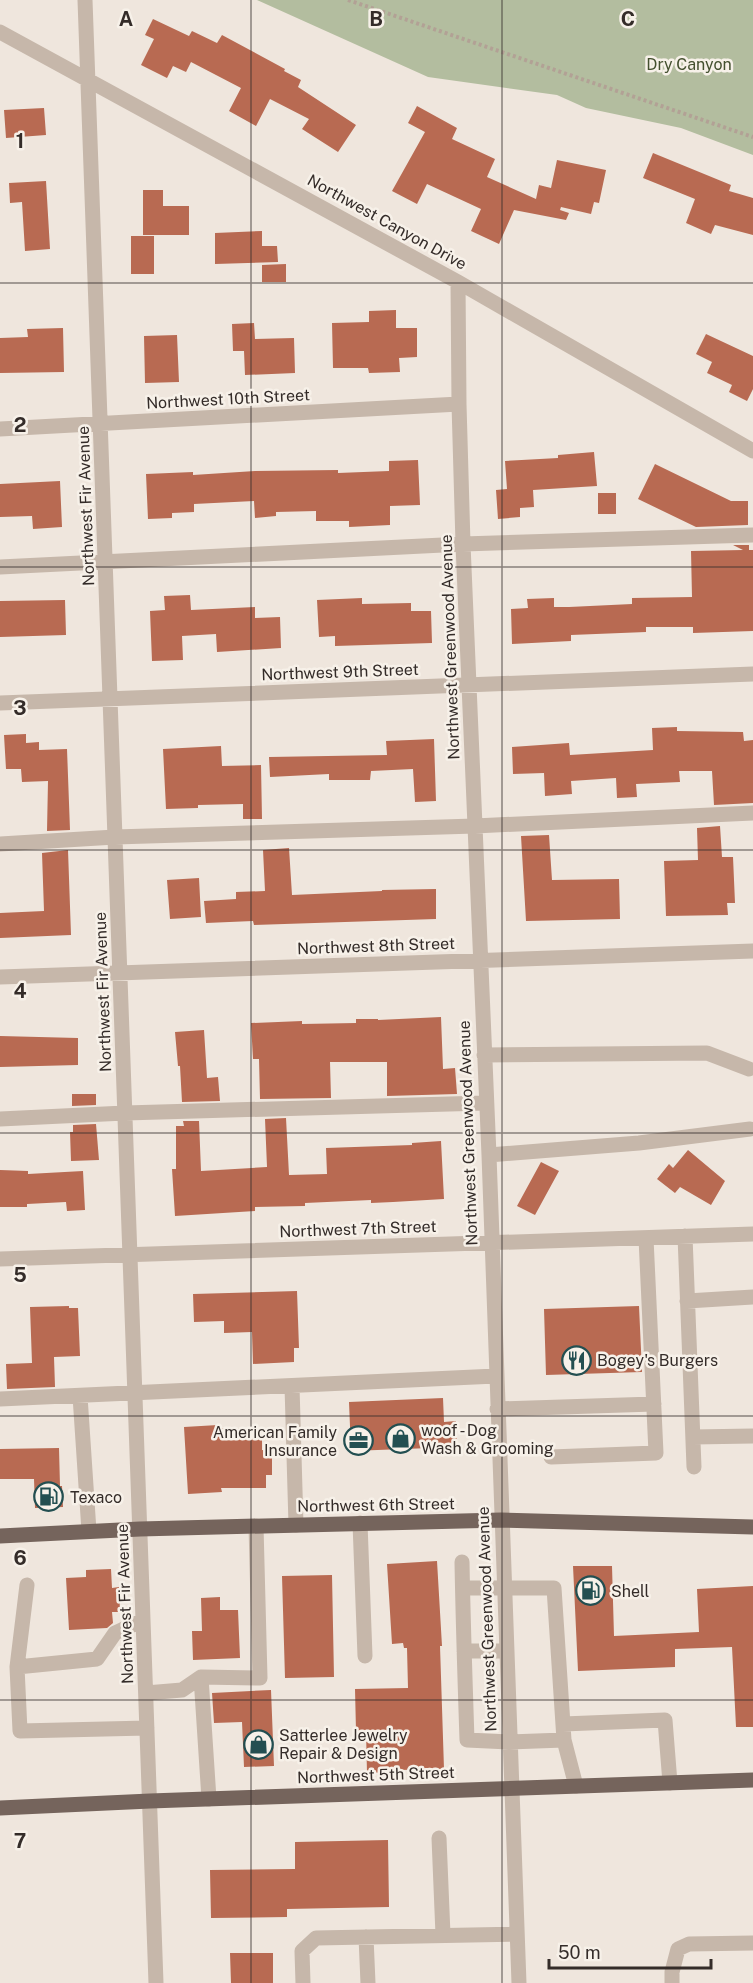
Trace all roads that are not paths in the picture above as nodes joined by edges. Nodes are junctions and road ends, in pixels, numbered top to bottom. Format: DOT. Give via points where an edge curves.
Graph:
graph roads {
  1 [pos="85,0"];
  2 [pos="0,32"];
  3 [pos="88,80"];
  4 [pos="458,282"];
  5 [pos="459,405"];
  6 [pos="102,424"];
  7 [pos="0,429"];
  8 [pos="753,451"];
  9 [pos="753,535"];
  10 [pos="463,544"];
  11 [pos="105,562"];
  12 [pos="0,567"];
  13 [pos="753,674"];
  14 [pos="470,685"];
  15 [pos="110,699"];
  16 [pos="0,704"];
  17 [pos="753,813"];
  18 [pos="475,826"];
  19 [pos="116,837"];
  20 [pos="0,844"];
  21 [pos="753,951"];
  22 [pos="480,960"];
  23 [pos="120,973"];
  24 [pos="0,977"];
  25 [pos="484,1055"];
  26 [pos="749,1069"];
  27 [pos="485,1104"];
  28 [pos="125,1113"];
  29 [pos="0,1119"];
  30 [pos="750,1130"];
  31 [pos="489,1155"];
  32 [pos="753,1234"];
  33 [pos="685,1236"];
  34 [pos="646,1238"];
  35 [pos="490,1243"];
  36 [pos="130,1255"];
  37 [pos="0,1259"];
  38 [pos="753,1297"];
  39 [pos="687,1301"];
  40 [pos="496,1376"];
  41 [pos="292,1386"];
  42 [pos="135,1393"];
  43 [pos="80,1396"];
  44 [pos="0,1399"];
  45 [pos="654,1404"];
  46 [pos="497,1409"];
  47 [pos="753,1436"];
  48 [pos="693,1437"];
  49 [pos="552,1457"];
  50 [pos="694,1467"];
  51 [pos="501,1520"];
  52 [pos="360,1523"];
  53 [pos="296,1525"];
  54 [pos="256,1526"];
  55 [pos="753,1527"];
  56 [pos="140,1529"];
  57 [pos="90,1532"];
  58 [pos="0,1536"];
  59 [pos="462,1562"];
  60 [pos="27,1586"];
  61 [pos="463,1588"];
  62 [pos="504,1589"];
  63 [pos="144,1620"];
  64 [pos="464,1651"];
  65 [pos="506,1651"];
  66 [pos="365,1656"];
  67 [pos="17,1666"];
  68 [pos="201,1677"];
  69 [pos="146,1693"];
  70 [pos="563,1724"];
  71 [pos="147,1728"];
  72 [pos="564,1740"];
  73 [pos="509,1742"];
  74 [pos="753,1780"];
  75 [pos="670,1783"];
  76 [pos="576,1786"];
  77 [pos="511,1788"];
  78 [pos="209,1799"];
  79 [pos="150,1801"];
  80 [pos="0,1808"];
  81 [pos="439,1838"];
  82 [pos="517,1934"];
  83 [pos="443,1935"];
  84 [pos="366,1937"];
  85 [pos="753,1943"];
  86 [pos="156,1983"];
  87 [pos="303,1983"];
  88 [pos="368,1983"];
  89 [pos="519,1983"];
  90 [pos="672,1983"];
  1 -- 3 [label="street, Northwest Fir Avenue"];
  2 -- 3 [label="street, Northwest Canyon Drive"];
  3 -- 4 [label="street, Northwest Canyon Drive"];
  3 -- 6 [label="street, Northwest Fir Avenue"];
  4 -- 5 [label="street, Northwest Greenwood Avenue"];
  4 -- 8 [label="street, Northwest Canyon Drive"];
  5 -- 6 [label="street, Northwest 10th Street"];
  5 -- 10 [label="street, Northwest Greenwood Avenue"];
  6 -- 7 [label="street, Northwest 10th Street"];
  6 -- 11 [label="street, Northwest Fir Avenue"];
  9 -- 10 [label="street"];
  10 -- 11 [label="street"];
  10 -- 14 [label="street, Northwest Greenwood Avenue"];
  11 -- 12 [label="street"];
  11 -- 15 [label="street, Northwest Fir Avenue"];
  13 -- 14 [label="street, Northwest 9th Street"];
  14 -- 15 [label="street, Northwest 9th Street"];
  14 -- 18 [label="street, Northwest Greenwood Avenue"];
  15 -- 16 [label="street, Northwest 9th Street"];
  15 -- 19 [label="street, Northwest Fir Avenue"];
  17 -- 18 [label="street"];
  18 -- 19 [label="street"];
  18 -- 22 [label="street, Northwest Greenwood Avenue"];
  19 -- 20 [label="street"];
  19 -- 23 [label="street, Northwest Fir Avenue"];
  21 -- 22 [label="street, Northwest 8th Street"];
  22 -- 23 [label="street, Northwest 8th Street"];
  22 -- 25 [label="street, Northwest Greenwood Avenue"];
  23 -- 24 [label="street, Northwest 8th Street"];
  23 -- 28 [label="street, Northwest Fir Avenue"];
  25 -- 26 [label="street" via="707,1053"];
  25 -- 27 [label="street, Northwest Greenwood Avenue"];
  27 -- 28 [label="street"];
  27 -- 31 [label="street, Northwest Greenwood Avenue"];
  28 -- 29 [label="street"];
  28 -- 36 [label="street, Northwest Fir Avenue"];
  30 -- 31 [label="street"];
  31 -- 35 [label="street, Northwest Greenwood Avenue"];
  32 -- 33 [label="street, Northwest 7th Street"];
  33 -- 34 [label="street, Northwest 7th Street"];
  33 -- 39 [label="street"];
  34 -- 35 [label="street, Northwest 7th Street"];
  34 -- 45 [label="street"];
  35 -- 36 [label="street, Northwest 7th Street"];
  35 -- 40 [label="street, Northwest Greenwood Avenue"];
  36 -- 37 [label="street, Northwest 7th Street"];
  36 -- 42 [label="street, Northwest Fir Avenue"];
  38 -- 39 [label="street"];
  39 -- 48 [label="street"];
  40 -- 41 [label="street"];
  40 -- 46 [label="street, Northwest Greenwood Avenue"];
  41 -- 42 [label="street"];
  41 -- 53 [label="street"];
  42 -- 43 [label="street"];
  42 -- 56 [label="street, Northwest Fir Avenue"];
  43 -- 44 [label="street"];
  43 -- 57 [label="street"];
  45 -- 46 [label="street"];
  45 -- 49 [label="street" via="656,1453"];
  46 -- 51 [label="street, Northwest Greenwood Avenue"];
  47 -- 48 [label="street"];
  48 -- 50 [label="street"];
  51 -- 52 [label="main road, Northwest 6th Street"];
  51 -- 55 [label="main road, Northwest 6th Street"];
  51 -- 62 [label="street, Northwest Greenwood Avenue"];
  52 -- 53 [label="main road, Northwest 6th Street"];
  52 -- 66 [label="street"];
  53 -- 54 [label="main road, Northwest 6th Street"];
  54 -- 56 [label="main road, Northwest 6th Street"];
  54 -- 68 [label="street" via="260,1678"];
  56 -- 57 [label="main road, Northwest 6th Street"];
  56 -- 63 [label="street, Northwest Fir Avenue"];
  57 -- 58 [label="main road, Northwest 6th Street"];
  59 -- 61 [label="street"];
  60 -- 67 [label="street"];
  61 -- 62 [label="street"];
  61 -- 64 [label="street"];
  62 -- 65 [label="street, Northwest Greenwood Avenue"];
  62 -- 70 [label="street" via="554,1588"];
  63 -- 67 [label="street" via="115,1633 97,1659"];
  63 -- 69 [label="street, Northwest Fir Avenue"];
  64 -- 65 [label="street"];
  64 -- 73 [label="street" via="467,1740"];
  65 -- 73 [label="street, Northwest Greenwood Avenue"];
  67 -- 71 [label="street" via="20,1731"];
  68 -- 69 [label="street" via="182,1690"];
  68 -- 78 [label="street"];
  69 -- 71 [label="street, Northwest Fir Avenue"];
  70 -- 72 [label="street"];
  70 -- 75 [label="street" via="665,1720"];
  71 -- 79 [label="street, Northwest Fir Avenue"];
  72 -- 73 [label="street"];
  72 -- 76 [label="street"];
  73 -- 77 [label="street, Northwest Greenwood Avenue"];
  74 -- 75 [label="main road, Northwest 5th Street"];
  75 -- 76 [label="main road, Northwest 5th Street"];
  76 -- 77 [label="main road, Northwest 5th Street"];
  77 -- 78 [label="main road, Northwest 5th Street"];
  77 -- 82 [label="street, Northwest Greenwood Avenue"];
  78 -- 79 [label="main road, Northwest 5th Street"];
  79 -- 80 [label="main road, Northwest 5th Street"];
  79 -- 86 [label="street, Northwest Fir Avenue"];
  81 -- 83 [label="street"];
  82 -- 83 [label="street"];
  82 -- 89 [label="street, Northwest Greenwood Avenue"];
  83 -- 84 [label="street"];
  84 -- 87 [label="street" via="316,1938 302,1951"];
  84 -- 88 [label="street"];
  85 -- 90 [label="street" via="689,1944 678,1949"];
}
